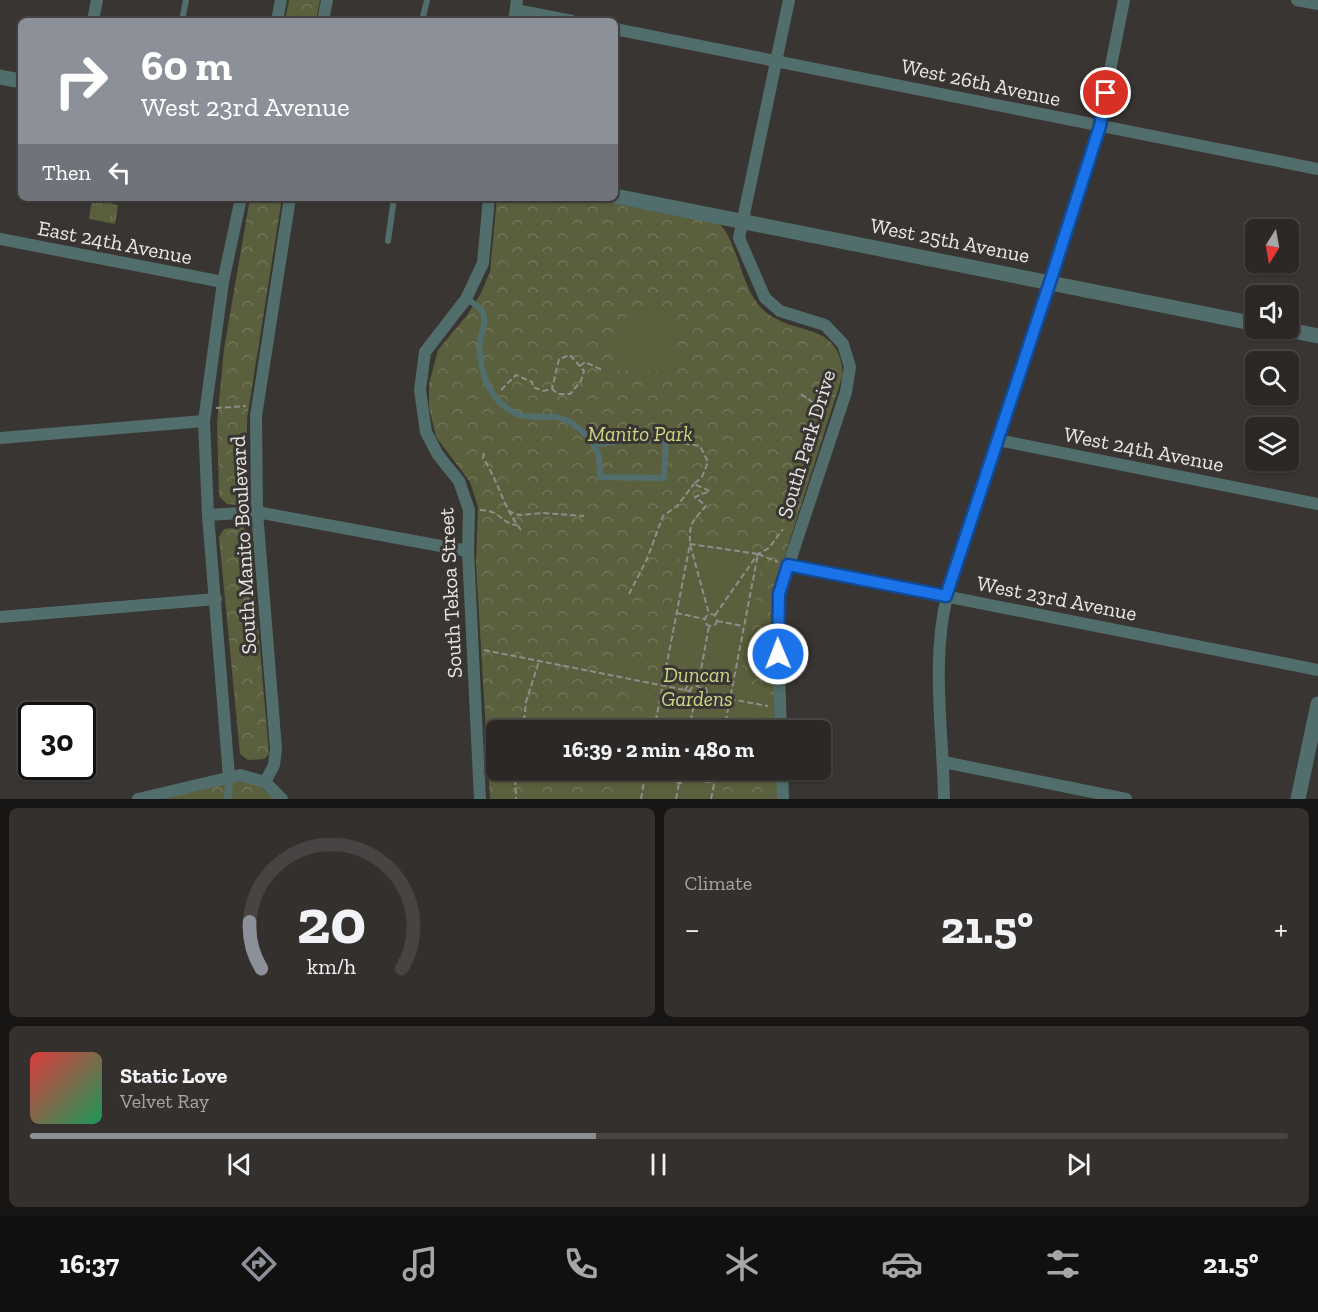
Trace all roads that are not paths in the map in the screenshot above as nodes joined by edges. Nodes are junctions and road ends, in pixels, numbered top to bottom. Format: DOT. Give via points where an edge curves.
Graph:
graph roads {
  1 [pos="97,0"];
  2 [pos="186,0"];
  3 [pos="281,0"];
  4 [pos="327,0"];
  5 [pos="427,0"];
  6 [pos="789,0"];
  7 [pos="1124,0"];
  8 [pos="1297,0"];
  9 [pos="1318,4"];
  10 [pos="516,10"];
  11 [pos="94,18"];
  12 [pos="183,18"];
  13 [pos="278,18"];
  14 [pos="324,18"];
  15 [pos="423,18"];
  16 [pos="557,18"];
  17 [pos="618,30"];
  18 [pos="777,60"];
  19 [pos="0,77"];
  20 [pos="18,80"];
  21 [pos="1100,126"];
  22 [pos="1318,169"];
  23 [pos="618,197"];
  24 [pos="240,201"];
  25 [pos="290,201"];
  26 [pos="394,201"];
  27 [pos="489,201"];
  28 [pos="742,220"];
  29 [pos="0,239"];
  30 [pos="388,241"];
  31 [pos="223,282"];
  32 [pos="1050,282"];
  33 [pos="466,299"];
  34 [pos="1245,322"];
  35 [pos="1299,332"];
  36 [pos="1318,336"];
  37 [pos="204,422"];
  38 [pos="0,438"];
  39 [pos="998,440"];
  40 [pos="594,445"];
  41 [pos="1318,504"];
  42 [pos="258,512"];
  43 [pos="208,515"];
  44 [pos="468,551"];
  45 [pos="788,565"];
  46 [pos="946,596"];
  47 [pos="216,599"];
  48 [pos="0,617"];
  49 [pos="1318,670"];
  50 [pos="1318,704"];
  51 [pos="781,720"];
  52 [pos="1313,753"];
  53 [pos="944,762"];
  54 [pos="229,777"];
  55 [pos="782,780"];
  56 [pos="265,782"];
  57 [pos="138,799"];
  58 [pos="228,799"];
  59 [pos="282,799"];
  60 [pos="480,799"];
  61 [pos="783,799"];
  62 [pos="944,799"];
  63 [pos="1126,799"];
  64 [pos="1298,799"];
  1 -- 11 [label="street"];
  2 -- 12 [label="lane"];
  3 -- 13 [label="street"];
  4 -- 14 [label="street"];
  5 -- 15 [label="lane"];
  6 -- 18 [label="street, South Park Drive"];
  7 -- 21 [label="street"];
  8 -- 9 [label="street"];
  10 -- 16 [label="street"];
  17 -- 18 [label="street, West 26th Avenue"];
  18 -- 21 [label="street, West 26th Avenue"];
  18 -- 28 [label="street, South Park Drive"];
  19 -- 20 [label="street"];
  21 -- 22 [label="street, West 26th Avenue"];
  21 -- 32 [label="street"];
  23 -- 28 [label="street, West 25th Avenue"];
  24 -- 31 [label="street, South Manito Boulevard"];
  25 -- 42 [label="street, South Manito Boulevard" via="256,416"];
  26 -- 30 [label="lane"];
  27 -- 33 [label="street, South Tekoa Street" via="483,263"];
  28 -- 32 [label="street, West 25th Avenue"];
  28 -- 45 [label="street, South Park Drive" via="739,238 765,298 780,311 825,325 843,344 850,367 842,403"];
  29 -- 31 [label="street, East 24th Avenue"];
  31 -- 37 [label="street, South Manito Boulevard"];
  32 -- 34 [label="street, West 25th Avenue"];
  32 -- 39 [label="street"];
  33 -- 40 [label="lane" via="479,306 484,315 480,355 495,397 524,417 565,420"];
  33 -- 44 [label="street, South Tekoa Street" via="425,352 420,390 426,432 459,481 469,510"];
  35 -- 36 [label="street"];
  37 -- 38 [label="street"];
  37 -- 43 [label="street, South Manito Boulevard"];
  39 -- 41 [label="street, West 24th Avenue"];
  39 -- 46 [label="street"];
  40 -- 40 [label="lane" via="600,477 664,478 666,441"];
  42 -- 43 [label="street"];
  42 -- 44 [label="street"];
  42 -- 56 [label="street, South Manito Boulevard" via="276,749 274,765"];
  43 -- 47 [label="street, South Manito Boulevard"];
  44 -- 60 [label="street, South Tekoa Street"];
  45 -- 46 [label="street, West 23rd Avenue"];
  45 -- 51 [label="street, South Park Drive" via="777,618"];
  46 -- 49 [label="street, West 23rd Avenue"];
  46 -- 53 [label="street" via="938,651"];
  47 -- 48 [label="street"];
  47 -- 54 [label="street, South Manito Boulevard"];
  50 -- 52 [label="street"];
  52 -- 64 [label="street"];
  53 -- 62 [label="street"];
  53 -- 63 [label="street"];
  54 -- 56 [label="street" via="247,776"];
  54 -- 57 [label="street"];
  54 -- 58 [label="street"];
  55 -- 61 [label="street"];
  56 -- 59 [label="street"];
}
